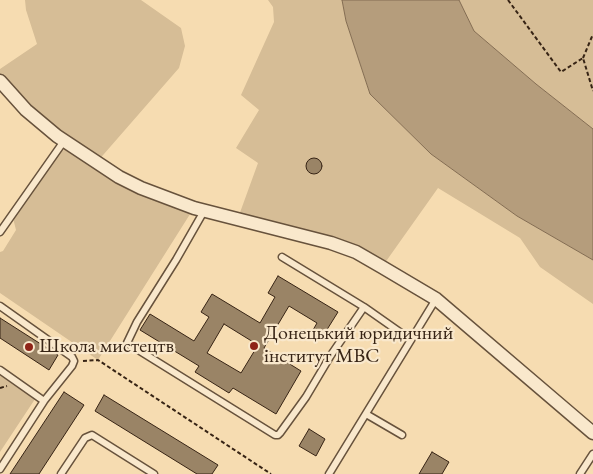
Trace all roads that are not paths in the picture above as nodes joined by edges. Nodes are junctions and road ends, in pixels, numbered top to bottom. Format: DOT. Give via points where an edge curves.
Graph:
graph roads {
  1 [pos="0,81"];
  2 [pos="64,141"];
  3 [pos="204,210"];
  4 [pos="0,232"];
  5 [pos="282,257"];
  6 [pos="436,299"];
  7 [pos="0,306"];
  8 [pos="364,308"];
  9 [pos="411,340"];
  10 [pos="0,370"];
  11 [pos="44,400"];
  12 [pos="366,414"];
  13 [pos="593,433"];
  14 [pos="402,435"];
  15 [pos="593,454"];
  16 [pos="0,470"];
  17 [pos="61,474"];
  18 [pos="154,474"];
  19 [pos="329,474"];
  20 [pos="580,474"];
  1 -- 2 [label="street" via="26,110"];
  2 -- 3 [label="street" via="141,188"];
  2 -- 4 [label="lane"];
  3 -- 6 [label="street" via="347,249"];
  3 -- 8 [label="lane" via="127,343 275,435 278,436 306,397"];
  5 -- 8 [label="lane"];
  6 -- 9 [label="lane"];
  6 -- 13 [label="street"];
  7 -- 11 [label="lane" via="74,361"];
  8 -- 9 [label="lane"];
  9 -- 12 [label="lane"];
  10 -- 11 [label="lane"];
  11 -- 16 [label="lane"];
  12 -- 14 [label="lane"];
  12 -- 19 [label="lane"];
  15 -- 20 [label="lane"];
  17 -- 18 [label="lane" via="85,438 92,434"];
}
